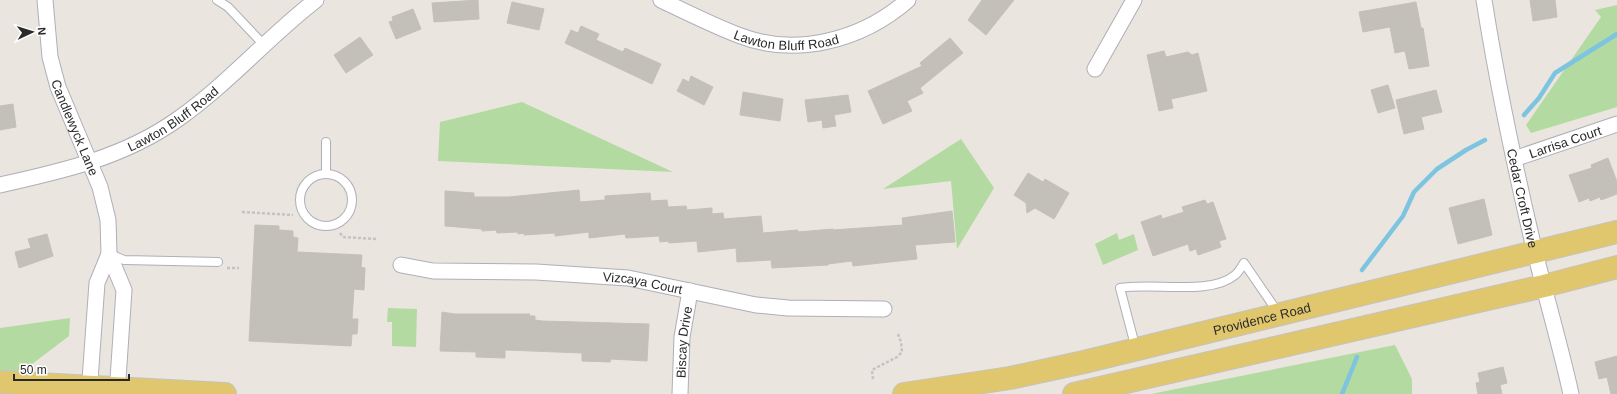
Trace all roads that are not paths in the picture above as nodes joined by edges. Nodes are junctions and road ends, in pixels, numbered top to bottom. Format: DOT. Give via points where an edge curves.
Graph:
graph roads {
  1 [pos="45,0"];
  2 [pos="217,0"];
  3 [pos="316,0"];
  4 [pos="661,0"];
  5 [pos="908,0"];
  6 [pos="1134,0"];
  7 [pos="1484,0"];
  8 [pos="264,45"];
  9 [pos="1095,69"];
  10 [pos="1617,124"];
  11 [pos="326,142"];
  12 [pos="1514,159"];
  13 [pos="89,163"];
  14 [pos="326,173"];
  15 [pos="0,185"];
  16 [pos="1617,232"];
  17 [pos="1535,252"];
  18 [pos="109,254"];
  19 [pos="218,262"];
  20 [pos="401,265"];
  21 [pos="1617,267"];
  22 [pos="1544,286"];
  23 [pos="690,291"];
  24 [pos="884,309"];
  25 [pos="1279,314"];
  26 [pos="1136,349"];
  27 [pos="0,382"];
  28 [pos="89,391"];
  29 [pos="117,392"];
  30 [pos="225,394"];
  31 [pos="680,394"];
  32 [pos="904,394"];
  33 [pos="1074,394"];
  34 [pos="1571,394"];
  1 -- 13 [label="street, Candlewyck Lane" via="50,57 58,87"];
  2 -- 8 [label="lane" via="228,7"];
  3 -- 8 [label="street, Lawton Bluff Road"];
  4 -- 5 [label="street, Lawton Bluff Road" via="739,36 763,42 800,46 825,43 876,23"];
  6 -- 9 [label="street"];
  7 -- 12 [label="street, Cedar Croft Drive"];
  8 -- 13 [label="street, Lawton Bluff Road" via="209,96 178,120 131,146"];
  10 -- 12 [label="street, Larrisa Court"];
  11 -- 14 [label="lane"];
  12 -- 17 [label="street, Cedar Croft Drive"];
  13 -- 15 [label="street, Lawton Bluff Road"];
  13 -- 18 [label="street, Candlewyck Lane" via="100,187 108,220"];
  14 -- 14 [label="lane" via="342,179 352,193 350,211 338,224 330,226 317,225 306,218 299,202 300,194 310,179"];
  16 -- 17 [label="main road, Providence Road"];
  17 -- 22 [label="street, Cedar Croft Drive"];
  17 -- 25 [label="main road, Providence Road"];
  18 -- 19 [label="lane" via="124,260"];
  18 -- 28 [label="street, Candlewyck Lane" via="97,283"];
  18 -- 29 [label="street, Candlewyck Lane" via="124,290"];
  20 -- 23 [label="street, Vizcaya Court" via="433,271 536,272 628,278"];
  21 -- 22 [label="main road"];
  22 -- 33 [label="main road"];
  22 -- 34 [label="street, Cedar Croft Drive"];
  23 -- 24 [label="street, Vizcaya Court" via="756,305 788,308"];
  23 -- 31 [label="street, Biscay Drive" via="682,337"];
  25 -- 26 [label="main road, Providence Road"];
  25 -- 26 [label="lane" via="1244,263 1235,275 1217,283 1192,288 1137,285 1120,288"];
  26 -- 32 [label="main road, Providence Road" via="1010,378"];
  27 -- 28 [label="main road"];
  28 -- 29 [label="main road"];
  29 -- 30 [label="main road"];
}
